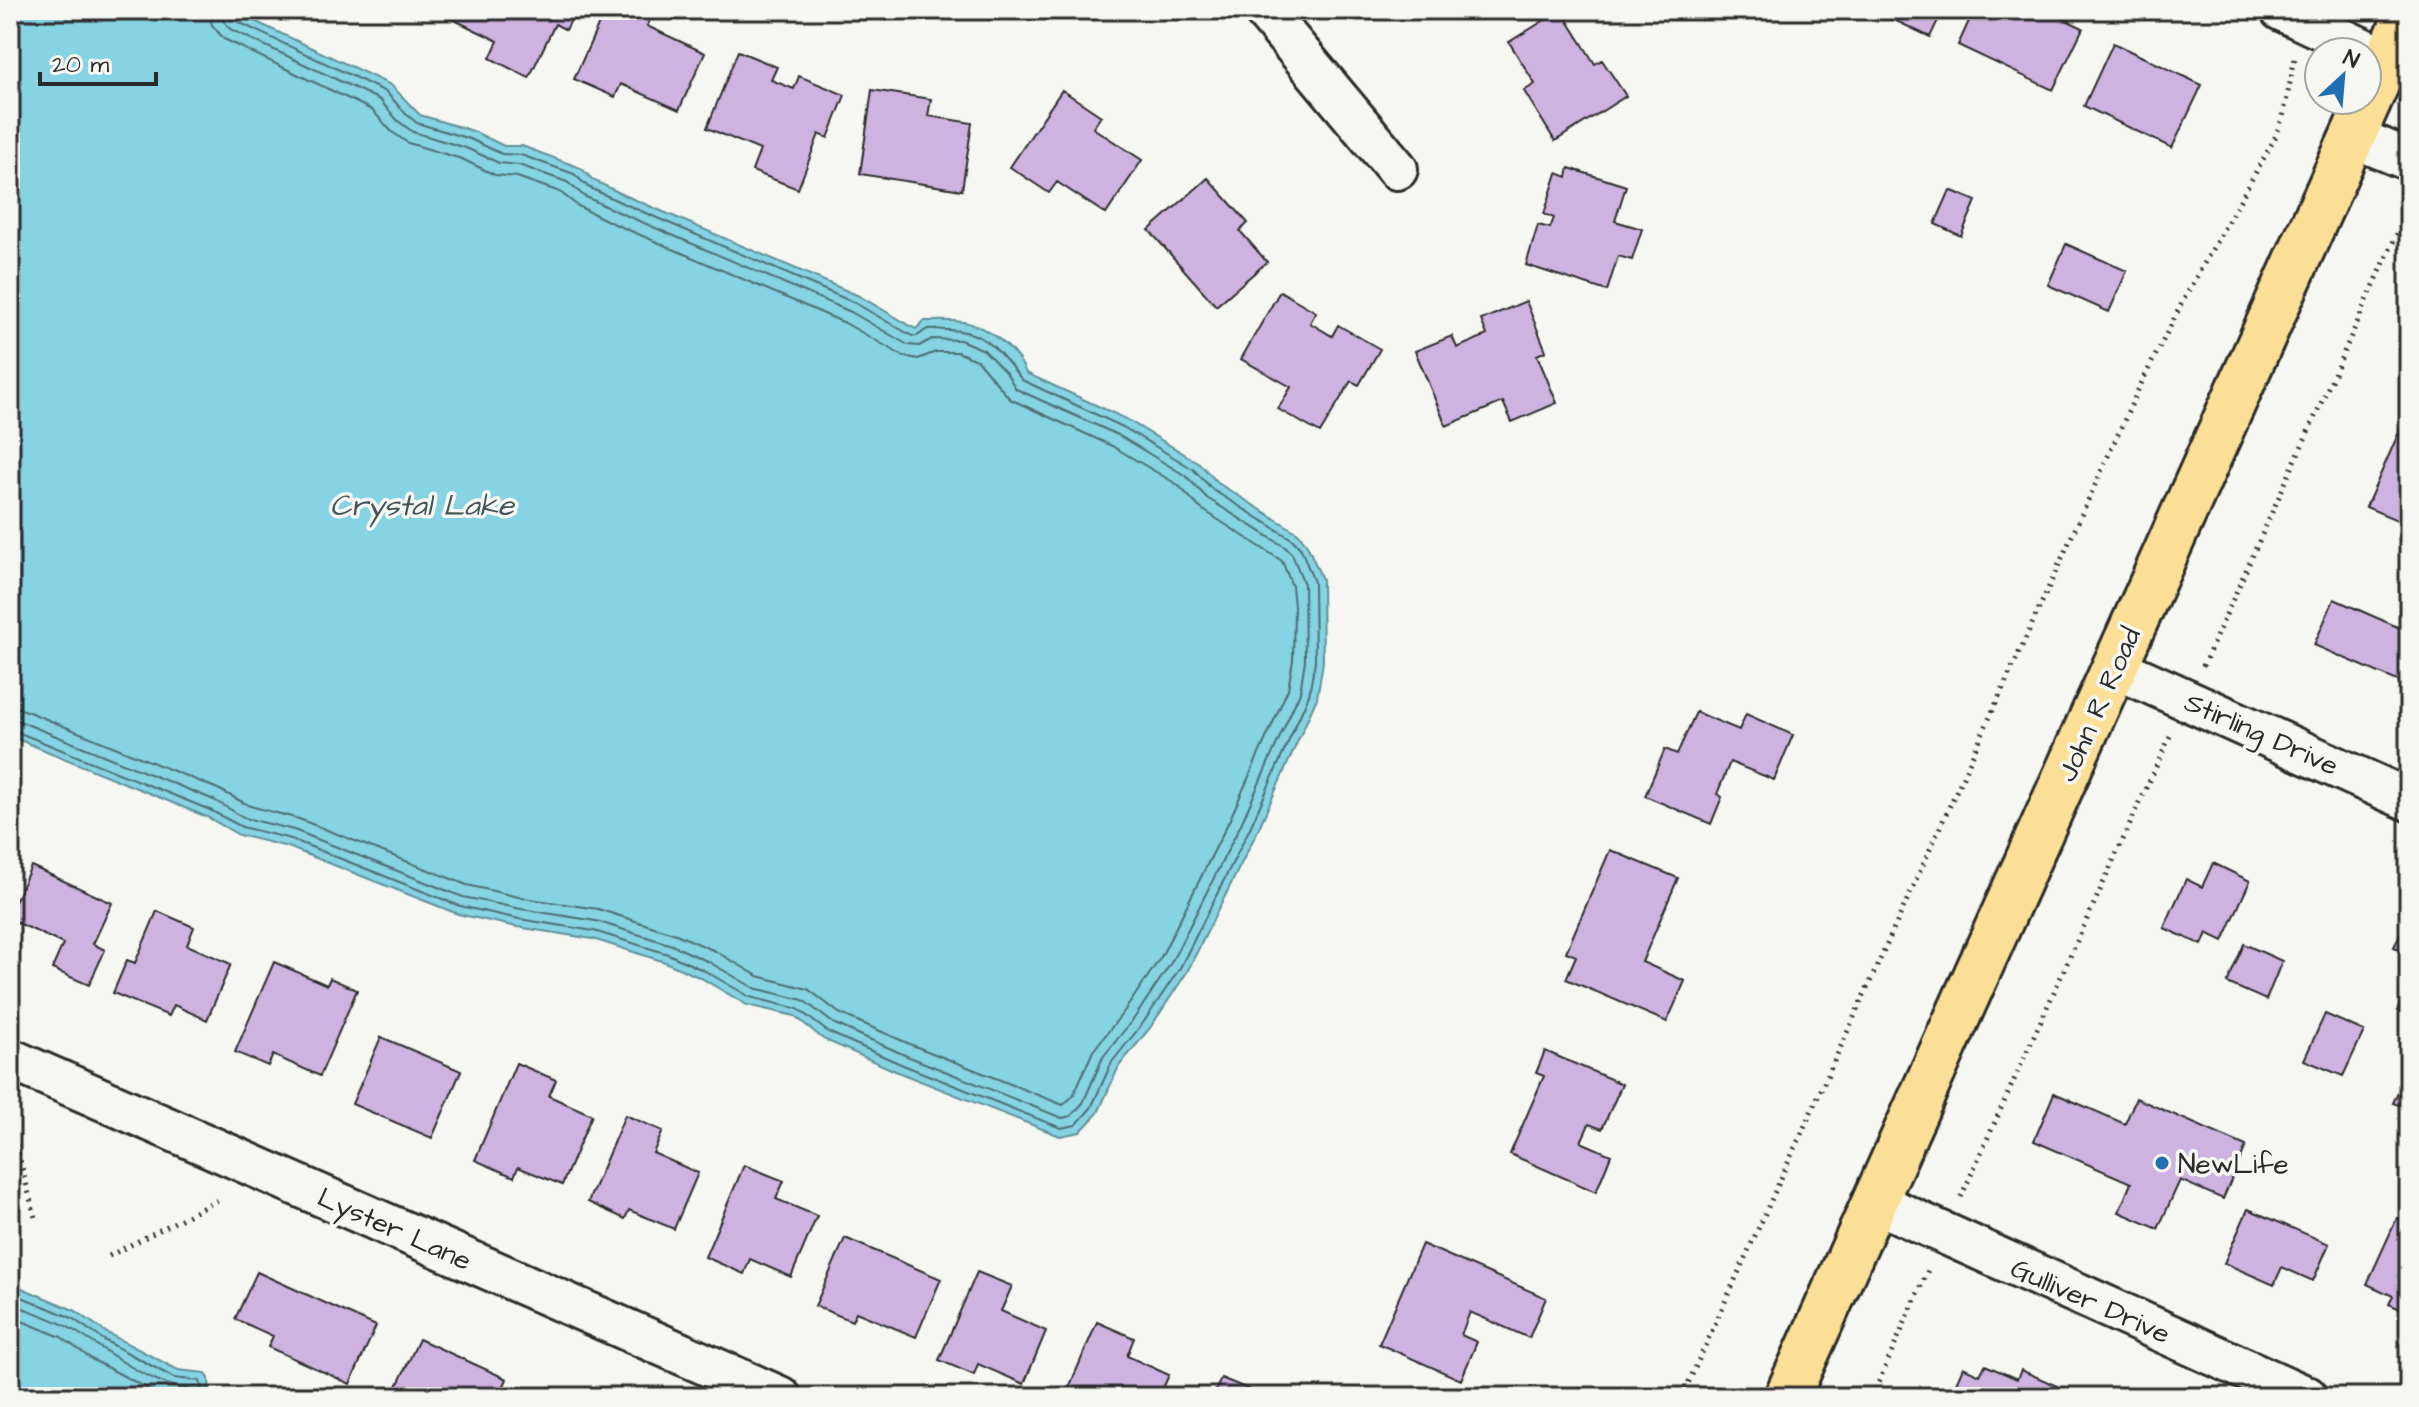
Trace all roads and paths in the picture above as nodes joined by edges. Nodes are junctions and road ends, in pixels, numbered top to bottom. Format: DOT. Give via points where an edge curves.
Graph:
graph roads {
  1 [pos="1264,10"];
  2 [pos="2281,10"];
  3 [pos="2409,11"];
  4 [pos="2296,56"];
  5 [pos="2387,60"];
  6 [pos="2353,137"];
  7 [pos="2409,160"];
  8 [pos="1397,169"];
  9 [pos="2409,207"];
  10 [pos="2203,665"];
  11 [pos="2114,667"];
  12 [pos="2171,734"];
  13 [pos="2409,800"];
  14 [pos="10,1059"];
  15 [pos="10,1122"];
  16 [pos="1962,1196"];
  17 [pos="218,1200"];
  18 [pos="1875,1202"];
  19 [pos="35,1217"];
  20 [pos="109,1256"];
  21 [pos="1930,1268"];
  22 [pos="780,1397"];
  23 [pos="1682,1397"];
  24 [pos="1787,1397"];
  25 [pos="1872,1397"];
  26 [pos="2307,1397"];
  1 -- 8 [label="street"];
  2 -- 5 [label="street"];
  3 -- 5 [label="main road, John R Road"];
  4 -- 23 [label="path" via="2274,140 2138,390"];
  5 -- 6 [label="main road, John R Road"];
  6 -- 7 [label="street"];
  6 -- 11 [label="main road, John R Road"];
  9 -- 10 [label="path"];
  11 -- 13 [label="street, Stirling Drive"];
  11 -- 18 [label="main road, John R Road"];
  12 -- 16 [label="path"];
  14 -- 22 [label="street, Lyster Lane"];
  15 -- 19 [label="path"];
  17 -- 20 [label="path"];
  18 -- 24 [label="main road, John R Road"];
  18 -- 26 [label="street, Gulliver Drive"];
  21 -- 25 [label="path"];
}
